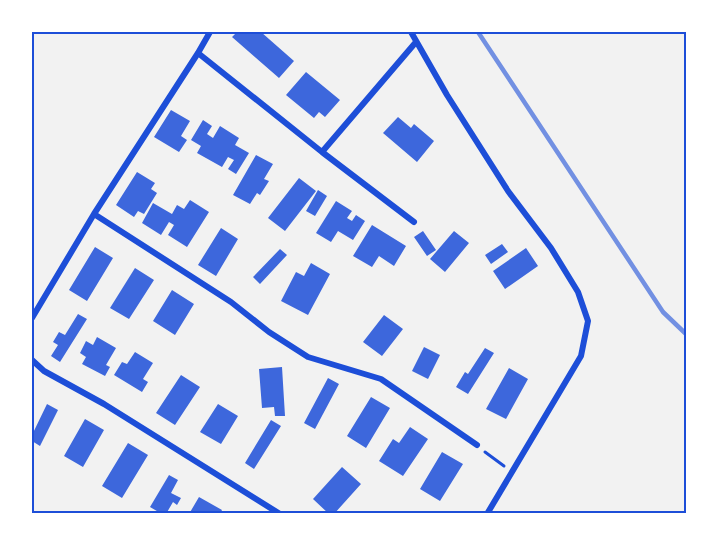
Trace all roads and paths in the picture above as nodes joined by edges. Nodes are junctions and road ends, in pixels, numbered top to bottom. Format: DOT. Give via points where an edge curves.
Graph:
graph roads {
  1 [pos="210,32"];
  2 [pos="411,32"];
  3 [pos="416,42"];
  4 [pos="198,53"];
  5 [pos="322,152"];
  6 [pos="94,214"];
  7 [pos="414,222"];
  8 [pos="32,318"];
  9 [pos="32,360"];
  10 [pos="477,445"];
  11 [pos="512,471"];
  12 [pos="280,513"];
  13 [pos="487,513"];
  1 -- 4 [label="street"];
  2 -- 3 [label="street"];
  3 -- 5 [label="street"];
  3 -- 11 [label="street" via="508,191 578,292 588,321 581,356"];
  4 -- 5 [label="street"];
  4 -- 6 [label="street"];
  5 -- 7 [label="street"];
  6 -- 8 [label="street"];
  6 -- 10 [label="street" via="308,357 381,379"];
  9 -- 12 [label="street" via="44,371"];
  10 -- 11 [label="path"];
  11 -- 13 [label="street"];
}
